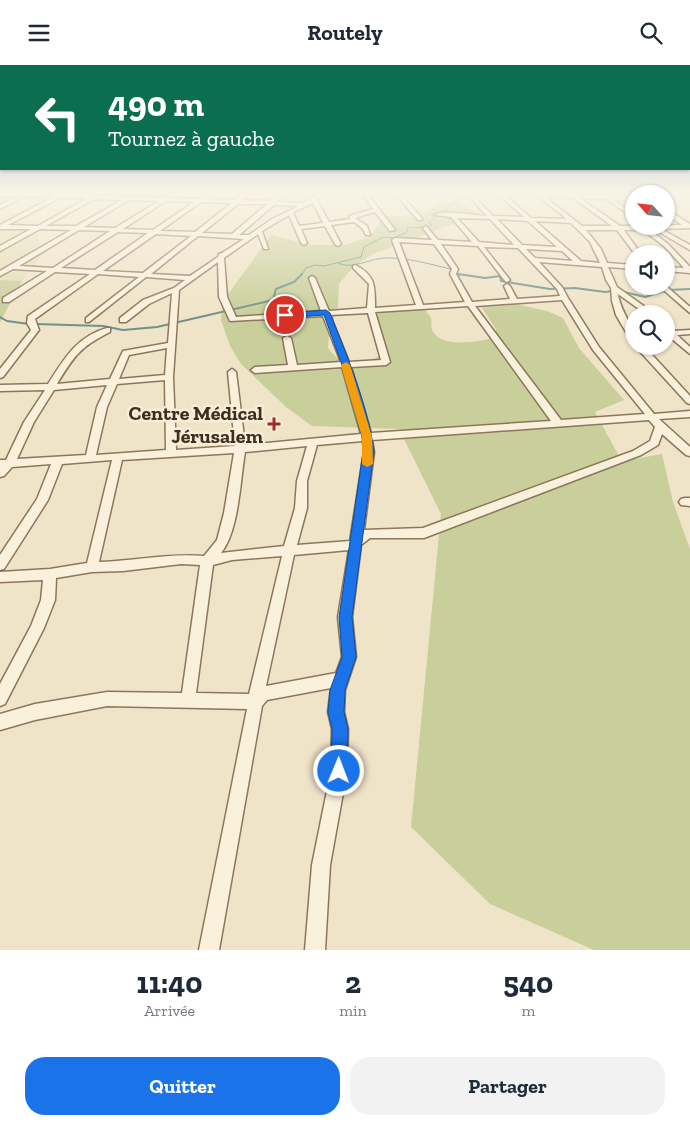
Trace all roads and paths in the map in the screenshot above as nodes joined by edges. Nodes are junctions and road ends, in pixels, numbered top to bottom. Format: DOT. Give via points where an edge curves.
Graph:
graph roads {
  1 [pos="28,233"];
  2 [pos="69,233"];
  3 [pos="112,233"];
  4 [pos="155,233"];
  5 [pos="161,233"];
  6 [pos="237,233"];
  7 [pos="254,233"];
  8 [pos="260,233"];
  9 [pos="299,233"];
  10 [pos="332,233"];
  11 [pos="430,233"];
  12 [pos="469,233"];
  13 [pos="506,233"];
  14 [pos="546,233"];
  15 [pos="587,233"];
  16 [pos="623,233"];
  17 [pos="196,235"];
  18 [pos="657,235"];
  19 [pos="664,235"];
  20 [pos="234,236"];
  21 [pos="249,237"];
  22 [pos="436,241"];
  23 [pos="304,243"];
  24 [pos="478,243"];
  25 [pos="338,244"];
  26 [pos="519,245"];
  27 [pos="632,245"];
  28 [pos="266,248"];
  29 [pos="690,248"];
  30 [pos="0,249"];
  31 [pos="563,249"];
  32 [pos="221,255"];
  33 [pos="534,260"];
  34 [pos="579,263"];
  35 [pos="605,264"];
  36 [pos="625,266"];
  37 [pos="355,267"];
  38 [pos="54,270"];
  39 [pos="675,270"];
  40 [pos="4,271"];
  41 [pos="690,271"];
  42 [pos="95,274"];
  43 [pos="144,275"];
  44 [pos="188,278"];
  45 [pos="312,278"];
  46 [pos="616,288"];
  47 [pos="176,289"];
  48 [pos="562,292"];
  49 [pos="671,295"];
  50 [pos="6,299"];
  51 [pos="514,301"];
  52 [pos="469,303"];
  53 [pos="639,305"];
  54 [pos="420,306"];
  55 [pos="370,310"];
  56 [pos="690,311"];
  57 [pos="326,313"];
  58 [pos="89,320"];
  59 [pos="123,320"];
  60 [pos="625,326"];
  61 [pos="107,330"];
  62 [pos="675,331"];
  63 [pos="690,332"];
  64 [pos="287,338"];
  65 [pos="675,338"];
  66 [pos="171,345"];
  67 [pos="690,352"];
  68 [pos="647,355"];
  69 [pos="346,365"];
  70 [pos="293,368"];
  71 [pos="254,370"];
  72 [pos="232,372"];
  73 [pos="0,375"];
  74 [pos="169,377"];
  75 [pos="115,382"];
  76 [pos="52,387"];
  77 [pos="0,388"];
  78 [pos="690,401"];
  79 [pos="690,414"];
  80 [pos="652,415"];
  81 [pos="557,422"];
  82 [pos="660,427"];
  83 [pos="367,437"];
  84 [pos="313,443"];
  85 [pos="240,449"];
  86 [pos="170,453"];
  87 [pos="690,453"];
  88 [pos="118,457"];
  89 [pos="90,458"];
  90 [pos="58,459"];
  91 [pos="5,463"];
  92 [pos="0,473"];
  93 [pos="354,545"];
  94 [pos="289,551"];
  95 [pos="207,561"];
  96 [pos="0,565"];
  97 [pos="92,567"];
  98 [pos="50,574"];
  99 [pos="0,577"];
  100 [pos="342,679"];
  101 [pos="0,699"];
  102 [pos="188,702"];
  103 [pos="256,703"];
  104 [pos="0,721"];
  105 [pos="209,950"];
  106 [pos="315,950"];
  1 -- 30 [label="street"];
  2 -- 40 [label="street"];
  3 -- 38 [label="street"];
  4 -- 42 [label="street"];
  5 -- 17 [label="street"];
  6 -- 20 [label="street"];
  7 -- 21 [label="street"];
  8 -- 28 [label="street"];
  9 -- 23 [label="street"];
  10 -- 25 [label="street"];
  11 -- 22 [label="street"];
  12 -- 24 [label="street"];
  13 -- 26 [label="street"];
  14 -- 31 [label="street"];
  15 -- 35 [label="street"];
  16 -- 27 [label="street"];
  17 -- 20 [label="street"];
  17 -- 43 [label="street"];
  18 -- 41 [label="street"];
  19 -- 29 [label="street"];
  20 -- 21 [label="street"];
  21 -- 32 [label="street"];
  22 -- 24 [label="street"];
  22 -- 52 [label="street" via="454,269 453,273"];
  22 -- 54 [label="street" via="395,240"];
  24 -- 26 [label="street"];
  24 -- 51 [label="street" via="507,283"];
  26 -- 31 [label="street"];
  26 -- 33 [label="street"];
  31 -- 34 [label="street"];
  32 -- 44 [label="street"];
  32 -- 57 [label="street" via="223,297 233,319"];
  33 -- 34 [label="street"];
  33 -- 48 [label="street"];
  34 -- 35 [label="street"];
  35 -- 36 [label="street"];
  35 -- 46 [label="street" via="609,282"];
  37 -- 55 [label="street" via="372,285"];
  38 -- 40 [label="street"];
  38 -- 42 [label="street"];
  38 -- 50 [label="street"];
  39 -- 41 [label="street"];
  42 -- 43 [label="street"];
  42 -- 73 [label="street" via="31,318 35,330"];
  43 -- 44 [label="street"];
  43 -- 58 [label="street"];
  44 -- 47 [label="street"];
  45 -- 57 [label="street"];
  46 -- 53 [label="street"];
  46 -- 60 [label="street" via="616,299"];
  47 -- 59 [label="street" via="146,302"];
  47 -- 66 [label="street"];
  48 -- 51 [label="street"];
  48 -- 80 [label="street" via="596,348"];
  49 -- 56 [label="street"];
  51 -- 52 [label="street"];
  52 -- 54 [label="street"];
  52 -- 81 [label="street"];
  54 -- 55 [label="street"];
  55 -- 57 [label="street"];
  55 -- 69 [label="street" via="386,362"];
  57 -- 69 [label="street"];
  61 -- 76 [label="street" via="72,353"];
  62 -- 63 [label="street"];
  64 -- 70 [label="street"];
  65 -- 67 [label="street"];
  66 -- 74 [label="street"];
  66 -- 75 [label="street" via="126,353"];
  68 -- 78 [label="street"];
  69 -- 70 [label="street"];
  69 -- 83 [label="street"];
  70 -- 71 [label="street"];
  72 -- 85 [label="street"];
  74 -- 75 [label="street"];
  74 -- 86 [label="street"];
  75 -- 76 [label="street"];
  75 -- 89 [label="street" via="102,407"];
  76 -- 77 [label="street"];
  76 -- 91 [label="street"];
  79 -- 80 [label="street"];
  80 -- 81 [label="street"];
  80 -- 82 [label="street"];
  81 -- 83 [label="street"];
  82 -- 87 [label="street"];
  82 -- 93 [label="street" via="654,443 625,459 424,533 367,533"];
  83 -- 84 [label="street"];
  83 -- 93 [label="street" via="367,471"];
  84 -- 85 [label="street"];
  84 -- 94 [label="street"];
  85 -- 86 [label="street"];
  85 -- 95 [label="street" via="223,542"];
  86 -- 88 [label="street"];
  88 -- 89 [label="street"];
  88 -- 97 [label="street"];
  89 -- 90 [label="street"];
  90 -- 91 [label="street"];
  90 -- 96 [label="street" via="42,500"];
  91 -- 92 [label="street"];
  93 -- 94 [label="street"];
  93 -- 100 [label="street" via="346,617 349,657"];
  94 -- 95 [label="street" via="232,555"];
  94 -- 103 [label="street"];
  95 -- 97 [label="street" via="181,559"];
  95 -- 102 [label="street"];
  97 -- 98 [label="street"];
  98 -- 99 [label="street"];
  98 -- 101 [label="street" via="48,600 38,628"];
  100 -- 103 [label="street" via="262,693"];
  100 -- 106 [label="street" via="336,712 340,729 339,771 321,865"];
  102 -- 103 [label="street"];
  102 -- 104 [label="street" via="107,699"];
  103 -- 105 [label="street"];
}
